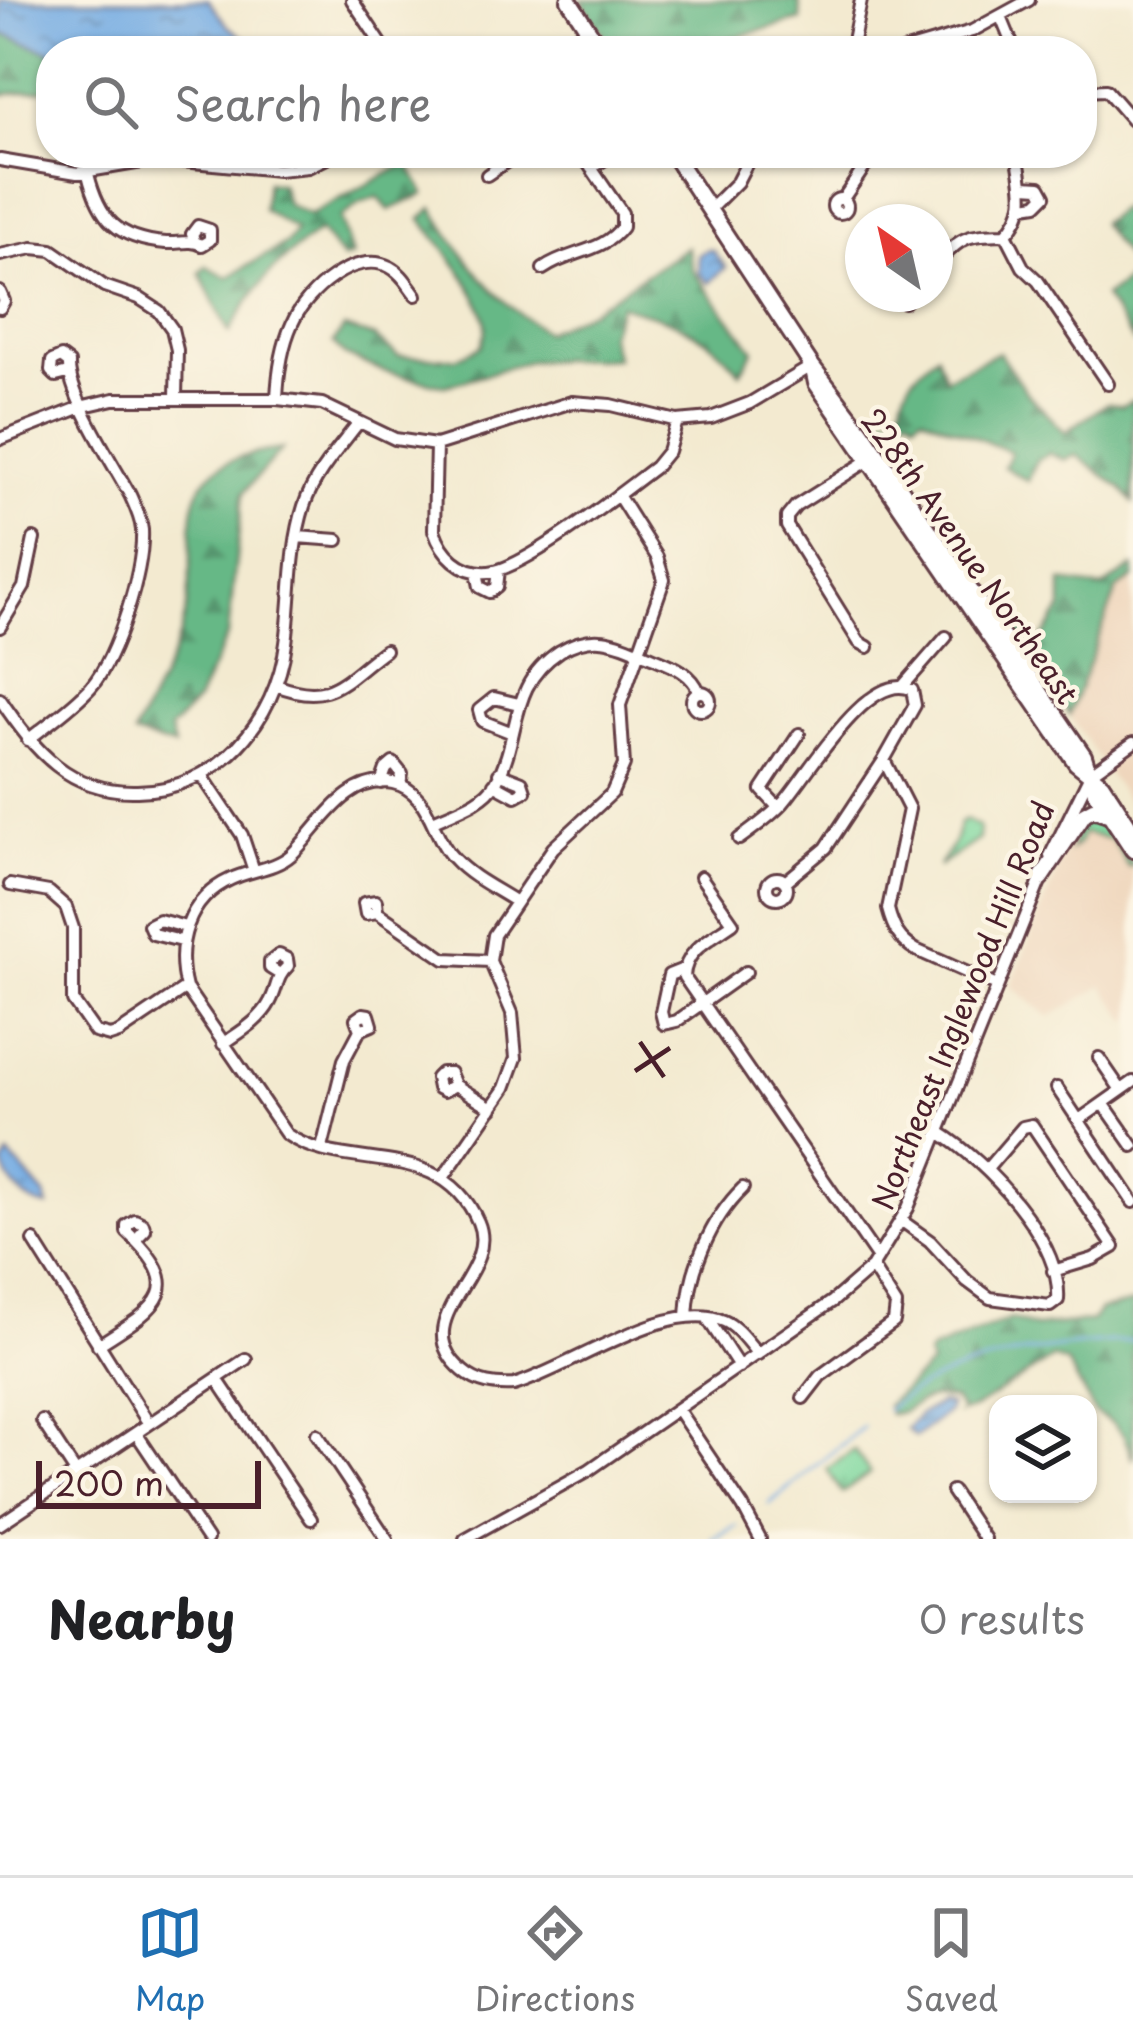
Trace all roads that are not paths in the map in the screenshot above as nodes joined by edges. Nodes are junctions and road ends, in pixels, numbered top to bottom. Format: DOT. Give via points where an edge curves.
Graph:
graph roads {
  1 [pos="352,0"];
  2 [pos="568,0"];
  3 [pos="861,0"];
  4 [pos="1029,0"];
  5 [pos="1001,17"];
  6 [pos="587,29"];
  7 [pos="376,36"];
  8 [pos="577,36"];
  9 [pos="592,36"];
  10 [pos="854,36"];
  11 [pos="958,36"];
  12 [pos="1009,36"];
  13 [pos="1097,90"];
  14 [pos="1132,120"];
  15 [pos="1133,133"];
  16 [pos="0,160"];
  17 [pos="36,166"];
  18 [pos="50,168"];
  19 [pos="117,168"];
  20 [pos="497,168"];
  21 [pos="591,168"];
  22 [pos="683,168"];
  23 [pos="744,168"];
  24 [pos="864,168"];
  25 [pos="1020,168"];
  26 [pos="88,174"];
  27 [pos="487,175"];
  28 [pos="1024,186"];
  29 [pos="842,199"];
  30 [pos="1024,206"];
  31 [pos="711,208"];
  32 [pos="1006,234"];
  33 [pos="194,240"];
  34 [pos="953,248"];
  35 [pos="0,255"];
  36 [pos="543,269"];
  37 [pos="0,292"];
  38 [pos="416,295"];
  39 [pos="0,308"];
  40 [pos="812,366"];
  41 [pos="68,373"];
  42 [pos="1108,385"];
  43 [pos="176,397"];
  44 [pos="278,398"];
  45 [pos="84,406"];
  46 [pos="358,422"];
  47 [pos="677,422"];
  48 [pos="856,424"];
  49 [pos="0,439"];
  50 [pos="436,445"];
  51 [pos="869,460"];
  52 [pos="618,495"];
  53 [pos="296,538"];
  54 [pos="34,539"];
  55 [pos="338,540"];
  56 [pos="499,570"];
  57 [pos="944,571"];
  58 [pos="477,572"];
  59 [pos="983,607"];
  60 [pos="0,627"];
  61 [pos="946,637"];
  62 [pos="868,647"];
  63 [pos="386,650"];
  64 [pos="641,652"];
  65 [pos="276,685"];
  66 [pos="904,686"];
  67 [pos="699,692"];
  68 [pos="0,699"];
  69 [pos="519,704"];
  70 [pos="510,732"];
  71 [pos="800,734"];
  72 [pos="28,740"];
  73 [pos="1133,743"];
  74 [pos="884,760"];
  75 [pos="1091,773"];
  76 [pos="203,777"];
  77 [pos="381,783"];
  78 [pos="400,785"];
  79 [pos="778,807"];
  80 [pos="1111,815"];
  81 [pos="434,821"];
  82 [pos="1133,832"];
  83 [pos="739,839"];
  84 [pos="1133,850"];
  85 [pos="254,871"];
  86 [pos="701,878"];
  87 [pos="1041,878"];
  88 [pos="785,882"];
  89 [pos="10,885"];
  90 [pos="516,902"];
  91 [pos="377,913"];
  92 [pos="490,962"];
  93 [pos="684,969"];
  94 [pos="746,972"];
  95 [pos="278,973"];
  96 [pos="997,986"];
  97 [pos="185,988"];
  98 [pos="702,1004"];
  99 [pos="360,1030"];
  100 [pos="223,1044"];
  101 [pos="1099,1058"];
  102 [pos="1133,1082"];
  103 [pos="455,1084"];
  104 [pos="1057,1088"];
  105 [pos="1121,1090"];
  106 [pos="1103,1103"];
  107 [pos="492,1108"];
  108 [pos="1079,1120"];
  109 [pos="1133,1121"];
  110 [pos="1121,1129"];
  111 [pos="939,1132"];
  112 [pos="1133,1146"];
  113 [pos="322,1148"];
  114 [pos="987,1169"];
  115 [pos="443,1178"];
  116 [pos="743,1189"];
  117 [pos="1131,1195"];
  118 [pos="902,1221"];
  119 [pos="136,1238"];
  120 [pos="34,1241"];
  121 [pos="875,1262"];
  122 [pos="1054,1271"];
  123 [pos="687,1316"];
  124 [pos="709,1321"];
  125 [pos="98,1345"];
  126 [pos="758,1354"];
  127 [pos="246,1359"];
  128 [pos="739,1367"];
  129 [pos="217,1379"];
  130 [pos="802,1398"];
  131 [pos="678,1410"];
  132 [pos="42,1421"];
  133 [pos="149,1424"];
  134 [pos="136,1433"];
  135 [pos="317,1433"];
  136 [pos="76,1473"];
  137 [pos="952,1491"];
  138 [pos="310,1519"];
  139 [pos="1,1521"];
  140 [pos="207,1539"];
  141 [pos="387,1539"];
  142 [pos="465,1539"];
  143 [pos="760,1539"];
  144 [pos="984,1539"];
  1 -- 7 [label="street"];
  2 -- 6 [label="main road"];
  3 -- 10 [label="street"];
  4 -- 5 [label="street"];
  5 -- 11 [label="street"];
  5 -- 12 [label="street"];
  6 -- 8 [label="street"];
  6 -- 9 [label="main road"];
  13 -- 14 [label="street" via="1106,90"];
  14 -- 15 [label="street"];
  16 -- 17 [label="street"];
  18 -- 26 [label="street"];
  19 -- 26 [label="street"];
  20 -- 27 [label="street"];
  21 -- 36 [label="street" via="622,226 598,247"];
  22 -- 31 [label="main road, 228th Avenue Northeast"];
  23 -- 31 [label="street"];
  24 -- 29 [label="street"];
  25 -- 28 [label="street"];
  26 -- 33 [label="street" via="95,202 117,228 144,240"];
  28 -- 30 [label="street"];
  28 -- 30 [label="street" via="1045,196"];
  30 -- 32 [label="street"];
  31 -- 40 [label="main road, 228th Avenue Northeast"];
  32 -- 34 [label="street" via="964,237"];
  32 -- 42 [label="street"];
  35 -- 43 [label="street" via="52,250 159,311 177,350"];
  37 -- 39 [label="street"];
  38 -- 44 [label="street" via="394,269 374,262 323,286 292,322"];
  40 -- 47 [label="street" via="728,413"];
  40 -- 48 [label="main road, 228th Avenue Northeast"];
  40 -- 51 [label="main road, 228th Avenue Northeast"];
  41 -- 45 [label="street"];
  43 -- 44 [label="street"];
  43 -- 45 [label="street"];
  44 -- 46 [label="street" via="322,404"];
  45 -- 49 [label="street"];
  45 -- 72 [label="street" via="142,527 109,662"];
  46 -- 50 [label="street" via="404,442"];
  46 -- 53 [label="street" via="309,493"];
  47 -- 50 [label="street" via="572,402"];
  47 -- 52 [label="street" via="664,458"];
  48 -- 51 [label="main road"];
  48 -- 59 [label="main road, 228th Avenue Northeast"];
  50 -- 58 [label="street" via="434,530 451,559"];
  51 -- 57 [label="main road, 228th Avenue Northeast"];
  51 -- 62 [label="street" via="787,517 793,541"];
  52 -- 56 [label="street"];
  52 -- 64 [label="street" via="663,571"];
  53 -- 55 [label="street"];
  53 -- 65 [label="street"];
  54 -- 60 [label="street" via="24,587"];
  56 -- 58 [label="street"];
  56 -- 58 [label="street" via="490,592"];
  57 -- 59 [label="main road"];
  57 -- 75 [label="main road, 228th Avenue Northeast" via="1076,763"];
  59 -- 75 [label="main road, 228th Avenue Northeast"];
  61 -- 66 [label="street"];
  63 -- 65 [label="street" via="326,693"];
  64 -- 67 [label="street" via="690,677"];
  64 -- 69 [label="street" via="596,637 575,642 540,666"];
  64 -- 90 [label="street" via="620,705 620,778"];
  65 -- 76 [label="street" via="243,741"];
  66 -- 74 [label="street" via="915,706"];
  66 -- 79 [label="street" via="856,710"];
  68 -- 72 [label="street"];
  69 -- 70 [label="street"];
  69 -- 70 [label="street" via="496,697 479,710 482,721"];
  70 -- 81 [label="street" via="497,778 477,800"];
  71 -- 79 [label="street" via="762,790"];
  72 -- 76 [label="street" via="92,787 143,791"];
  73 -- 75 [label="street"];
  74 -- 88 [label="street" via="826,848"];
  74 -- 96 [label="street" via="909,809 888,909 896,933"];
  75 -- 80 [label="main road, 228th Avenue Northeast"];
  75 -- 82 [label="main road, 228th Avenue Northeast"];
  75 -- 87 [label="street, Northeast Inglewood Hill Road"];
  76 -- 85 [label="street" via="242,835"];
  77 -- 78 [label="street"];
  77 -- 78 [label="street" via="393,763"];
  77 -- 85 [label="street" via="341,800 286,859"];
  78 -- 81 [label="street"];
  79 -- 83 [label="street"];
  80 -- 84 [label="main road, 228th Avenue Northeast"];
  80 -- 87 [label="main road" via="1084,814"];
  81 -- 90 [label="street" via="455,860"];
  85 -- 97 [label="street" via="217,887 193,912 183,934"];
  86 -- 93 [label="street" via="733,923 692,952"];
  87 -- 96 [label="street, Northeast Inglewood Hill Road"];
  89 -- 97 [label="street" via="49,892 66,907 73,1001 95,1032 119,1033"];
  90 -- 92 [label="street" via="494,935"];
  91 -- 92 [label="street" via="445,959"];
  92 -- 107 [label="street" via="517,1043"];
  93 -- 98 [label="street"];
  93 -- 98 [label="street" via="669,975 664,1024"];
  94 -- 98 [label="street"];
  95 -- 100 [label="street" via="263,1012"];
  96 -- 111 [label="street, Northeast Inglewood Hill Road"];
  97 -- 100 [label="street"];
  98 -- 121 [label="street"];
  99 -- 113 [label="street" via="344,1060"];
  100 -- 113 [label="street" via="279,1126"];
  101 -- 105 [label="street"];
  102 -- 105 [label="street"];
  103 -- 107 [label="street"];
  104 -- 108 [label="street"];
  105 -- 106 [label="street"];
  106 -- 108 [label="street"];
  106 -- 110 [label="street"];
  107 -- 115 [label="street"];
  108 -- 117 [label="street"];
  109 -- 110 [label="street"];
  110 -- 112 [label="street"];
  111 -- 114 [label="street"];
  111 -- 118 [label="street, Northeast Inglewood Hill Road"];
  113 -- 115 [label="street"];
  114 -- 122 [label="street"];
  114 -- 122 [label="street" via="1032,1125 1114,1246"];
  115 -- 123 [label="street" via="481,1229 483,1251 448,1308 445,1343 466,1374 494,1385 533,1379"];
  116 -- 123 [label="street" via="700,1256"];
  118 -- 121 [label="street, Northeast Inglewood Hill Road"];
  118 -- 122 [label="street" via="990,1298 1050,1306 1059,1291"];
  119 -- 125 [label="street" via="159,1276 160,1296"];
  120 -- 125 [label="street"];
  121 -- 126 [label="street, Northeast Inglewood Hill Road"];
  121 -- 130 [label="street" via="896,1305 894,1322"];
  123 -- 124 [label="street"];
  124 -- 126 [label="street" via="730,1324"];
  124 -- 128 [label="street"];
  125 -- 133 [label="street"];
  126 -- 128 [label="street, Northeast Inglewood Hill Road"];
  127 -- 129 [label="street"];
  128 -- 131 [label="street, Northeast Inglewood Hill Road"];
  129 -- 133 [label="street"];
  129 -- 138 [label="street"];
  131 -- 142 [label="street, Northeast Inglewood Hill Road"];
  131 -- 143 [label="street"];
  132 -- 136 [label="street"];
  133 -- 134 [label="street"];
  134 -- 136 [label="street"];
  134 -- 140 [label="street"];
  135 -- 141 [label="street"];
  136 -- 139 [label="street"];
  137 -- 144 [label="street"];
}
